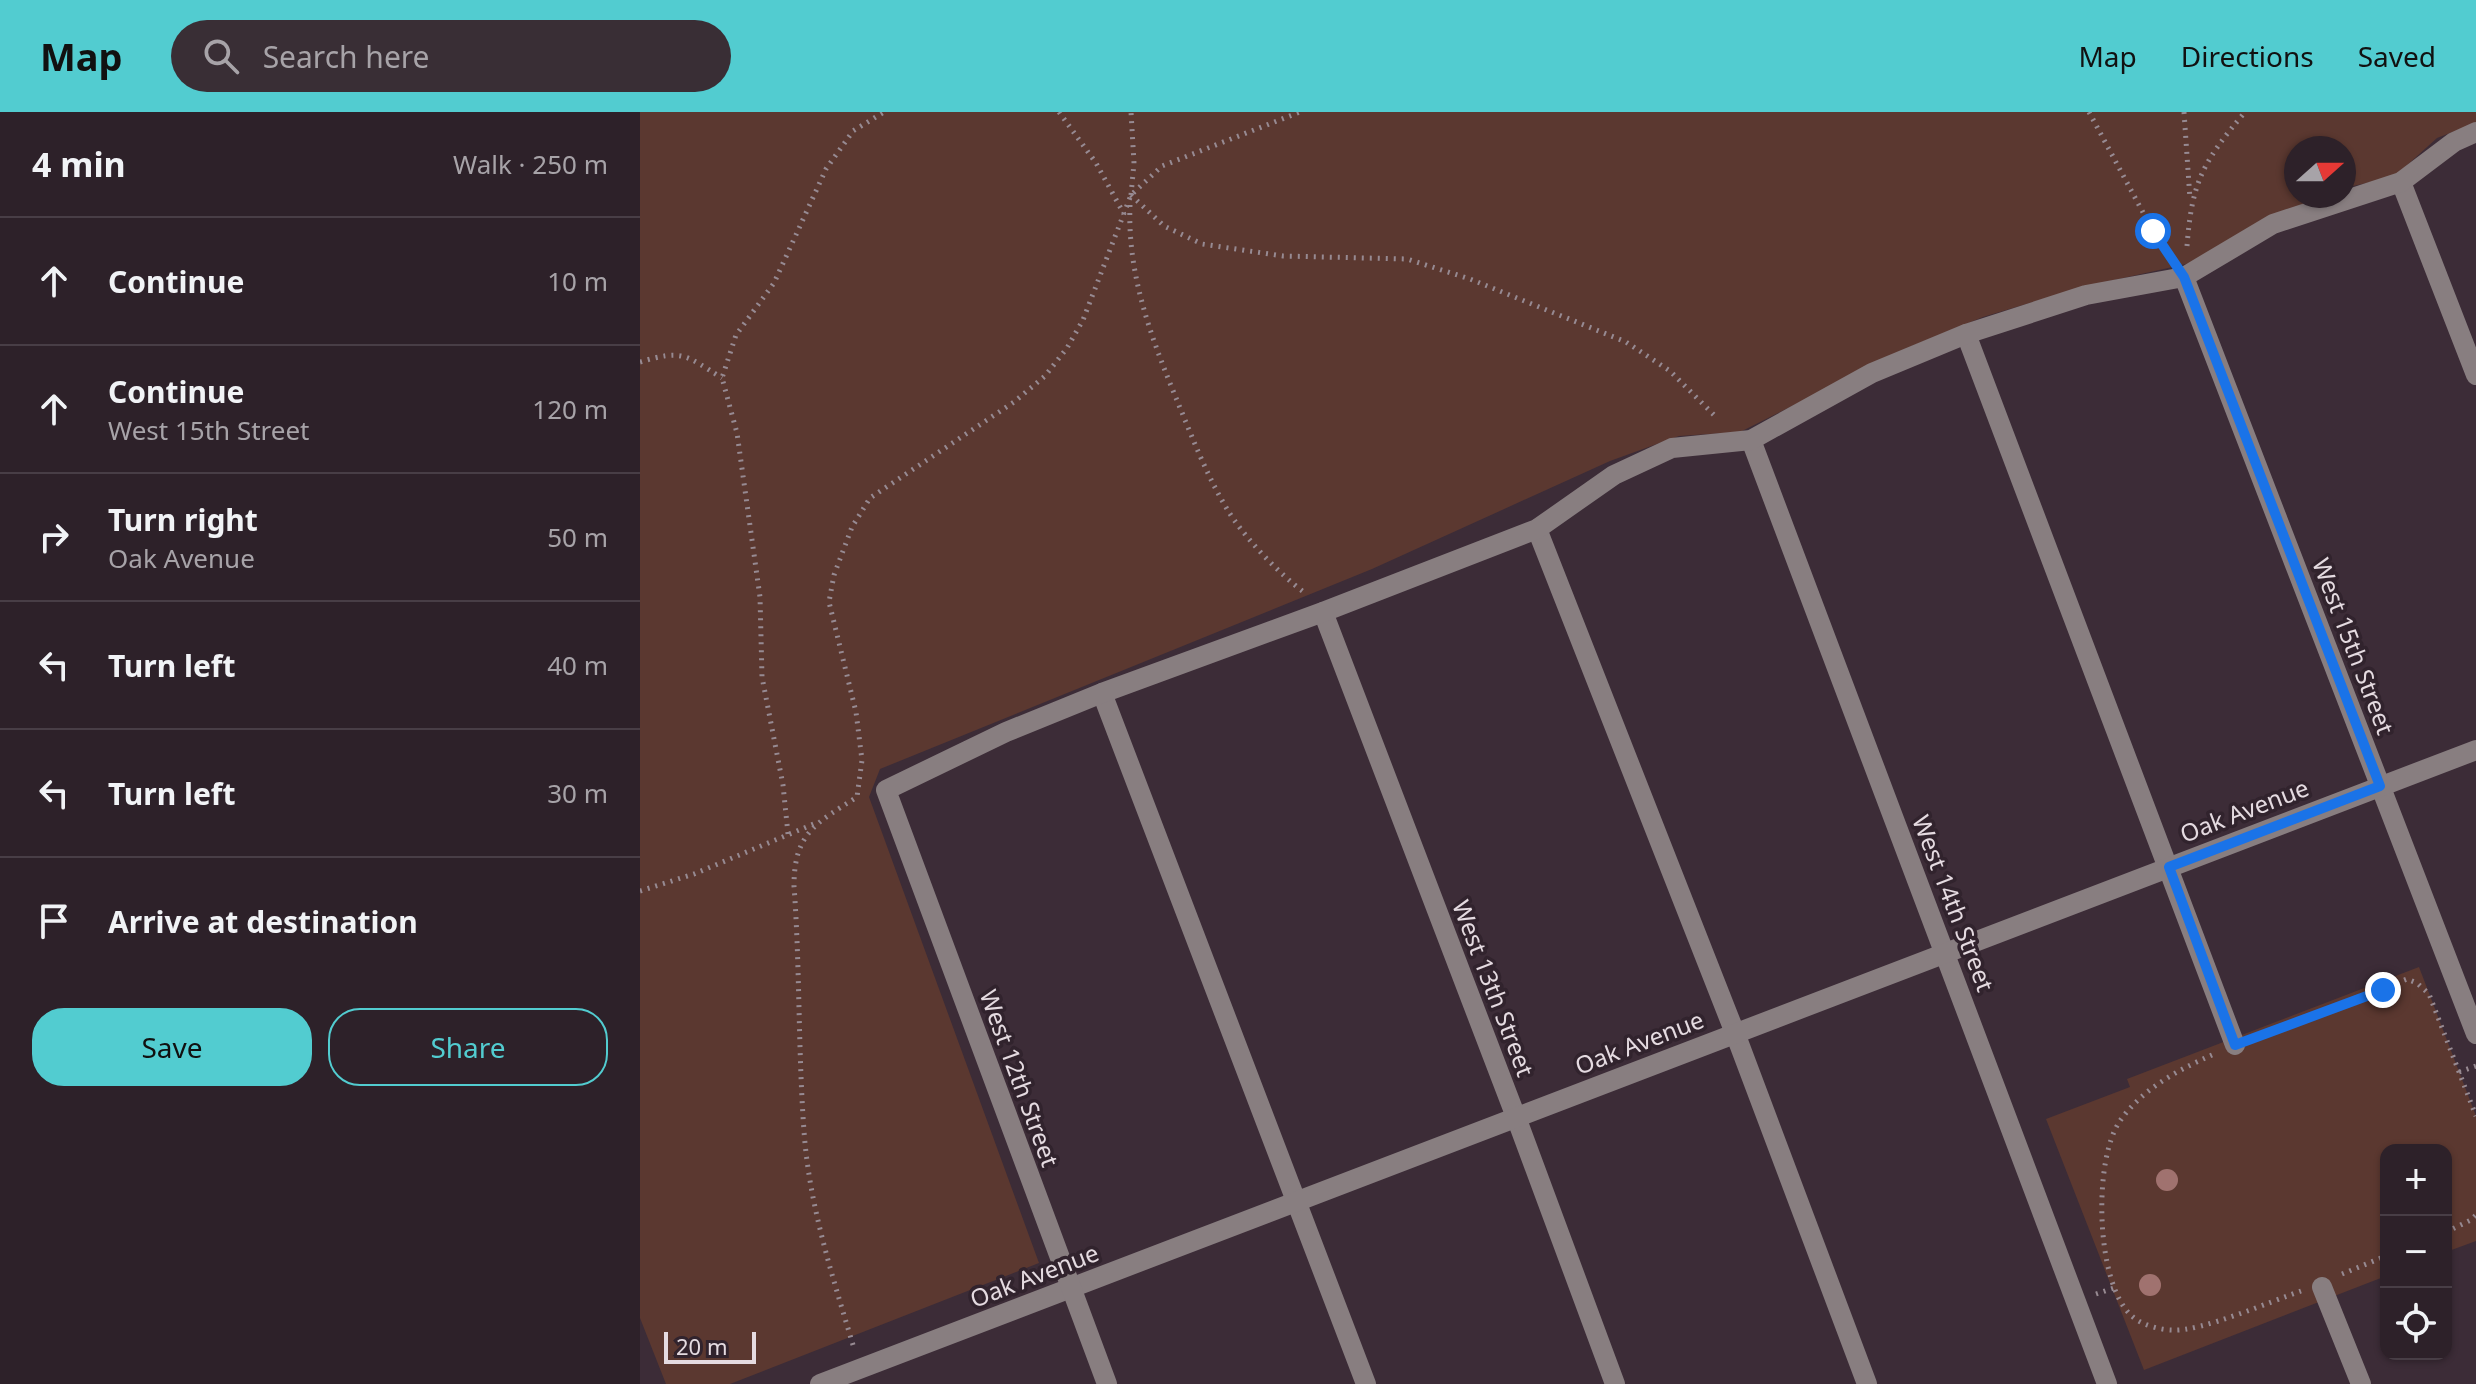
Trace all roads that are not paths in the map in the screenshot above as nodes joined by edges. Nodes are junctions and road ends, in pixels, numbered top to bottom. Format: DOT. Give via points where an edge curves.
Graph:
graph roads {
  1 [pos="2476,132"];
  2 [pos="2401,182"];
  3 [pos="2184,277"];
  4 [pos="1966,334"];
  5 [pos="2476,375"];
  6 [pos="1751,440"];
  7 [pos="1537,529"];
  8 [pos="1323,612"];
  9 [pos="1102,693"];
  10 [pos="2476,750"];
  11 [pos="2380,786"];
  12 [pos="2169,867"];
  13 [pos="1945,952"];
  14 [pos="1735,1033"];
  15 [pos="2476,1034"];
  16 [pos="2235,1045"];
  17 [pos="1516,1117"];
  18 [pos="1297,1201"];
  19 [pos="2322,1287"];
  20 [pos="1070,1289"];
  21 [pos="863,1376"];
  22 [pos="820,1384"];
  23 [pos="1107,1384"];
  24 [pos="1366,1384"];
  25 [pos="1615,1384"];
  26 [pos="1867,1384"];
  27 [pos="2107,1384"];
  28 [pos="2361,1384"];
  1 -- 2 [label="street"];
  2 -- 3 [label="street" via="2273,224"];
  2 -- 5 [label="street"];
  3 -- 4 [label="street" via="2086,295"];
  3 -- 11 [label="street, West 15th Street"];
  4 -- 6 [label="street" via="1872,373"];
  4 -- 12 [label="street"];
  6 -- 7 [label="street" via="1672,448 1614,475"];
  6 -- 13 [label="street, West 14th Street"];
  7 -- 8 [label="street"];
  7 -- 14 [label="street"];
  8 -- 9 [label="street"];
  8 -- 17 [label="street, West 13th Street"];
  9 -- 18 [label="street"];
  9 -- 20 [label="street, West 12th Street" via="886,790"];
  10 -- 11 [label="street, Oak Avenue"];
  11 -- 12 [label="street, Oak Avenue"];
  11 -- 15 [label="street, West 15th Street"];
  12 -- 13 [label="street, Oak Avenue"];
  12 -- 16 [label="street"];
  13 -- 14 [label="street, Oak Avenue"];
  13 -- 27 [label="street, West 14th Street"];
  14 -- 17 [label="street, Oak Avenue"];
  14 -- 26 [label="street"];
  17 -- 18 [label="street, Oak Avenue"];
  17 -- 25 [label="street, West 13th Street"];
  18 -- 20 [label="street, Oak Avenue"];
  18 -- 24 [label="street"];
  19 -- 28 [label="street"];
  20 -- 21 [label="street, Oak Avenue"];
  20 -- 23 [label="street, West 12th Street"];
  21 -- 22 [label="street, Oak Avenue"];
}
